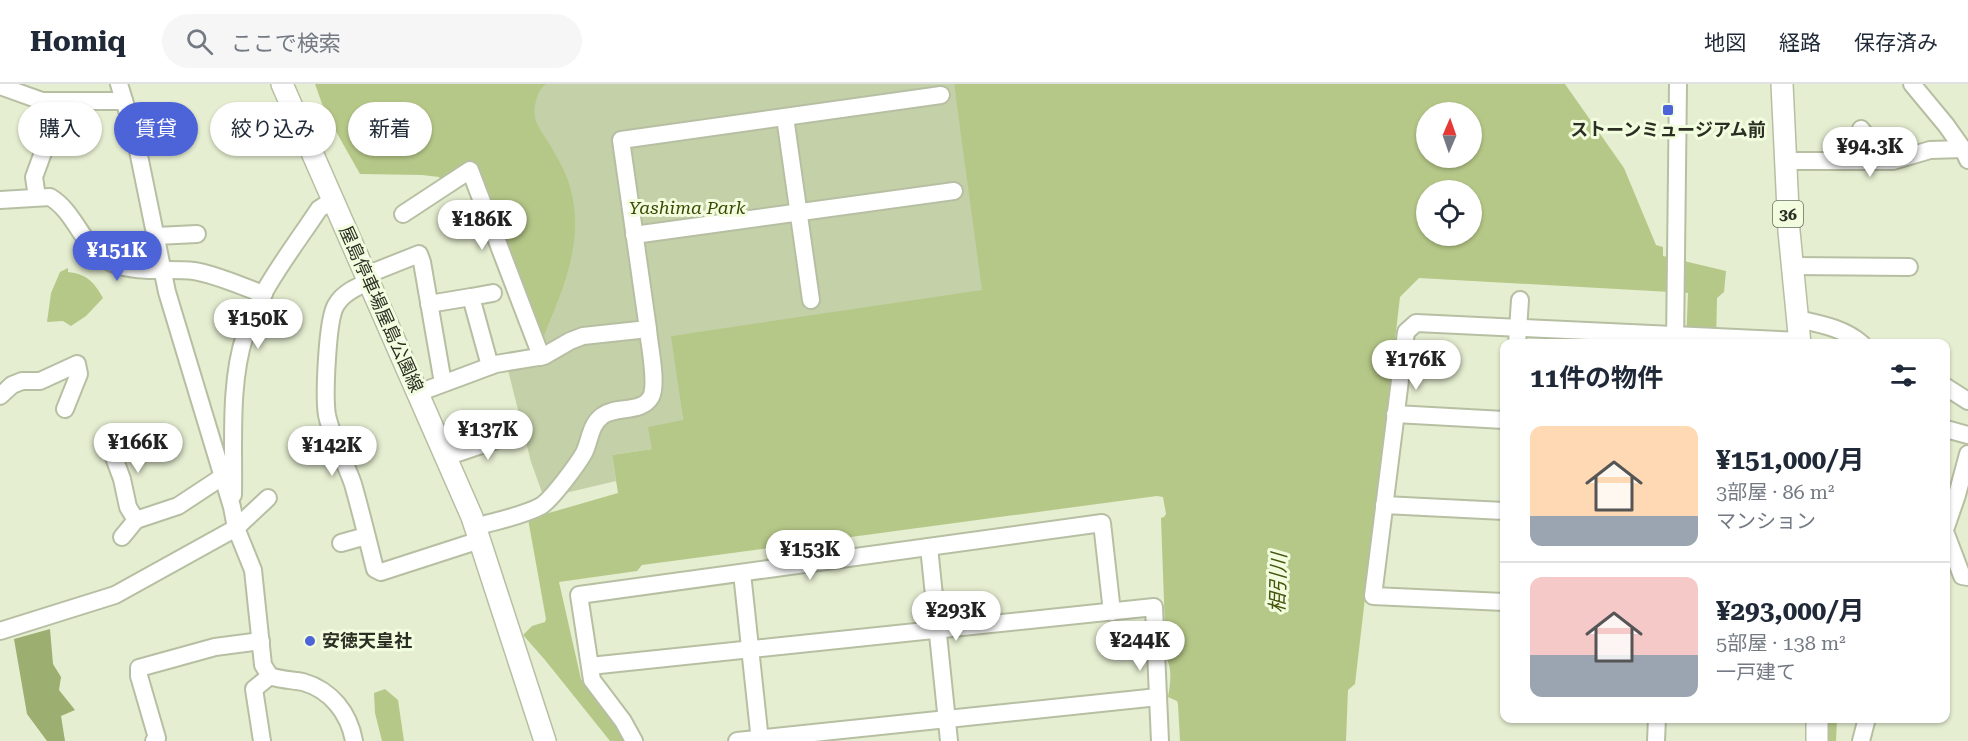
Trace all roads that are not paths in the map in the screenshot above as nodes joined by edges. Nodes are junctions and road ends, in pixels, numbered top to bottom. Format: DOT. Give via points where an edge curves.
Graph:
graph roads {
  1 [pos="119,84"];
  2 [pos="282,84"];
  3 [pos="1678,84"];
  4 [pos="1782,84"];
  5 [pos="1912,84"];
  6 [pos="0,86"];
  7 [pos="941,95"];
  8 [pos="124,101"];
  9 [pos="785,117"];
  10 [pos="1861,129"];
  11 [pos="1966,153"];
  12 [pos="42,156"];
  13 [pos="1786,161"];
  14 [pos="1885,161"];
  15 [pos="954,190"];
  16 [pos="37,197"];
  17 [pos="0,200"];
  18 [pos="333,200"];
  19 [pos="798,212"];
  20 [pos="403,214"];
  21 [pos="197,234"];
  22 [pos="634,235"];
  23 [pos="156,236"];
  24 [pos="1792,266"];
  25 [pos="1909,267"];
  26 [pos="163,270"];
  27 [pos="367,278"];
  28 [pos="493,293"];
  29 [pos="264,294"];
  30 [pos="471,297"];
  31 [pos="811,300"];
  32 [pos="1520,300"];
  33 [pos="429,304"];
  34 [pos="1798,319"];
  35 [pos="648,329"];
  36 [pos="1517,336"];
  37 [pos="1678,339"];
  38 [pos="1741,339"];
  39 [pos="1800,339"];
  40 [pos="1857,339"];
  41 [pos="540,357"];
  42 [pos="490,366"];
  43 [pos="443,383"];
  44 [pos="1950,390"];
  45 [pos="418,393"];
  46 [pos="0,396"];
  47 [pos="1968,401"];
  48 [pos="65,409"];
  49 [pos="1395,414"];
  50 [pos="1500,420"];
  51 [pos="1950,430"];
  52 [pos="518,433"];
  53 [pos="1968,435"];
  54 [pos="109,444"];
  55 [pos="1968,454"];
  56 [pos="446,457"];
  57 [pos="222,477"];
  58 [pos="268,498"];
  59 [pos="1384,505"];
  60 [pos="232,507"];
  61 [pos="1500,511"];
  62 [pos="1950,515"];
  63 [pos="136,520"];
  64 [pos="236,528"];
  65 [pos="478,534"];
  66 [pos="366,536"];
  67 [pos="122,537"];
  68 [pos="341,543"];
  69 [pos="1950,544"];
  70 [pos="929,547"];
  71 [pos="742,573"];
  72 [pos="1968,577"];
  73 [pos="1500,602"];
  74 [pos="1112,612"];
  75 [pos="938,630"];
  76 [pos="0,631"];
  77 [pos="261,641"];
  78 [pos="751,650"];
  79 [pos="590,666"];
  80 [pos="270,676"];
  81 [pos="1158,697"];
  82 [pos="947,719"];
  83 [pos="1657,723"];
  84 [pos="1817,723"];
  85 [pos="1866,723"];
  86 [pos="760,740"];
  87 [pos="154,741"];
  88 [pos="262,741"];
  89 [pos="354,741"];
  90 [pos="545,741"];
  91 [pos="634,741"];
  92 [pos="737,741"];
  93 [pos="949,741"];
  94 [pos="1160,741"];
  95 [pos="1656,741"];
  96 [pos="1817,741"];
  97 [pos="1861,741"];
  1 -- 8 [label="street"];
  2 -- 18 [label="main road, 屋島停車場屋島公園線"];
  3 -- 37 [label="street"];
  4 -- 13 [label="main road, 36"];
  5 -- 11 [label="street"];
  6 -- 8 [label="street" via="42,100"];
  7 -- 9 [label="street"];
  8 -- 23 [label="street"];
  9 -- 19 [label="street"];
  9 -- 22 [label="street" via="621,140"];
  10 -- 14 [label="street"];
  11 -- 14 [label="street" via="1930,150"];
  12 -- 16 [label="street" via="34,177"];
  13 -- 14 [label="street"];
  13 -- 24 [label="main road, 36"];
  15 -- 19 [label="street"];
  16 -- 17 [label="street"];
  16 -- 26 [label="street" via="50,197 65,208 84,238 112,263"];
  18 -- 27 [label="main road, 屋島停車場屋島公園線"];
  18 -- 29 [label="street" via="319,209"];
  19 -- 22 [label="street"];
  19 -- 31 [label="street"];
  20 -- 41 [label="street" via="470,170"];
  21 -- 23 [label="street"];
  22 -- 35 [label="street"];
  23 -- 26 [label="street"];
  24 -- 25 [label="street"];
  24 -- 34 [label="main road, 36"];
  26 -- 29 [label="street" via="198,272"];
  26 -- 57 [label="street"];
  27 -- 33 [label="street" via="419,254"];
  27 -- 45 [label="main road, 屋島停車場屋島公園線"];
  27 -- 66 [label="street" via="333,310 326,402 329,423 353,485"];
  28 -- 30 [label="street"];
  29 -- 60 [label="street" via="249,322 237,366"];
  30 -- 33 [label="street"];
  30 -- 42 [label="street"];
  32 -- 36 [label="street"];
  33 -- 43 [label="street"];
  34 -- 39 [label="main road, 36"];
  34 -- 40 [label="street" via="1832,327"];
  35 -- 41 [label="street" via="583,336"];
  35 -- 65 [label="street" via="654,389 648,401 601,416 579,461 545,502"];
  36 -- 37 [label="street"];
  36 -- 49 [label="street" via="1416,323 1406,332"];
  37 -- 38 [label="street"];
  41 -- 42 [label="street"];
  42 -- 43 [label="street"];
  43 -- 45 [label="street"];
  44 -- 47 [label="street"];
  45 -- 56 [label="main road, 屋島停車場屋島公園線"];
  46 -- 48 [label="street" via="12,385 40,381 77,364 79,374"];
  49 -- 50 [label="street"];
  49 -- 59 [label="street"];
  51 -- 53 [label="street"];
  52 -- 56 [label="street"];
  54 -- 63 [label="street" via="128,507"];
  55 -- 62 [label="street"];
  56 -- 65 [label="main road, 屋島停車場屋島公園線"];
  57 -- 60 [label="street"];
  57 -- 63 [label="street" via="178,506"];
  58 -- 64 [label="street"];
  59 -- 61 [label="street"];
  59 -- 73 [label="street" via="1373,596"];
  60 -- 64 [label="street"];
  63 -- 67 [label="street"];
  64 -- 76 [label="street" via="115,595"];
  64 -- 77 [label="street" via="253,570"];
  65 -- 66 [label="street" via="381,572 375,569"];
  65 -- 90 [label="main road, 屋島停車場屋島公園線"];
  66 -- 68 [label="street"];
  69 -- 72 [label="street" via="1962,576"];
  70 -- 71 [label="street"];
  70 -- 74 [label="street" via="1102,523"];
  70 -- 75 [label="street"];
  71 -- 78 [label="street"];
  71 -- 79 [label="street" via="579,595"];
  74 -- 75 [label="street"];
  74 -- 81 [label="street" via="1154,607"];
  75 -- 78 [label="street"];
  75 -- 82 [label="street"];
  77 -- 80 [label="street" via="264,665"];
  77 -- 87 [label="street" via="215,646 140,668 157,738"];
  78 -- 79 [label="street"];
  78 -- 86 [label="street"];
  79 -- 91 [label="street" via="592,680"];
  80 -- 88 [label="street" via="254,689"];
  80 -- 89 [label="street" via="306,683 325,692 340,706"];
  81 -- 82 [label="street"];
  81 -- 94 [label="street"];
  82 -- 86 [label="street"];
  82 -- 93 [label="street"];
  83 -- 95 [label="street"];
  84 -- 96 [label="main road"];
  85 -- 97 [label="street"];
  86 -- 92 [label="street"];
}
